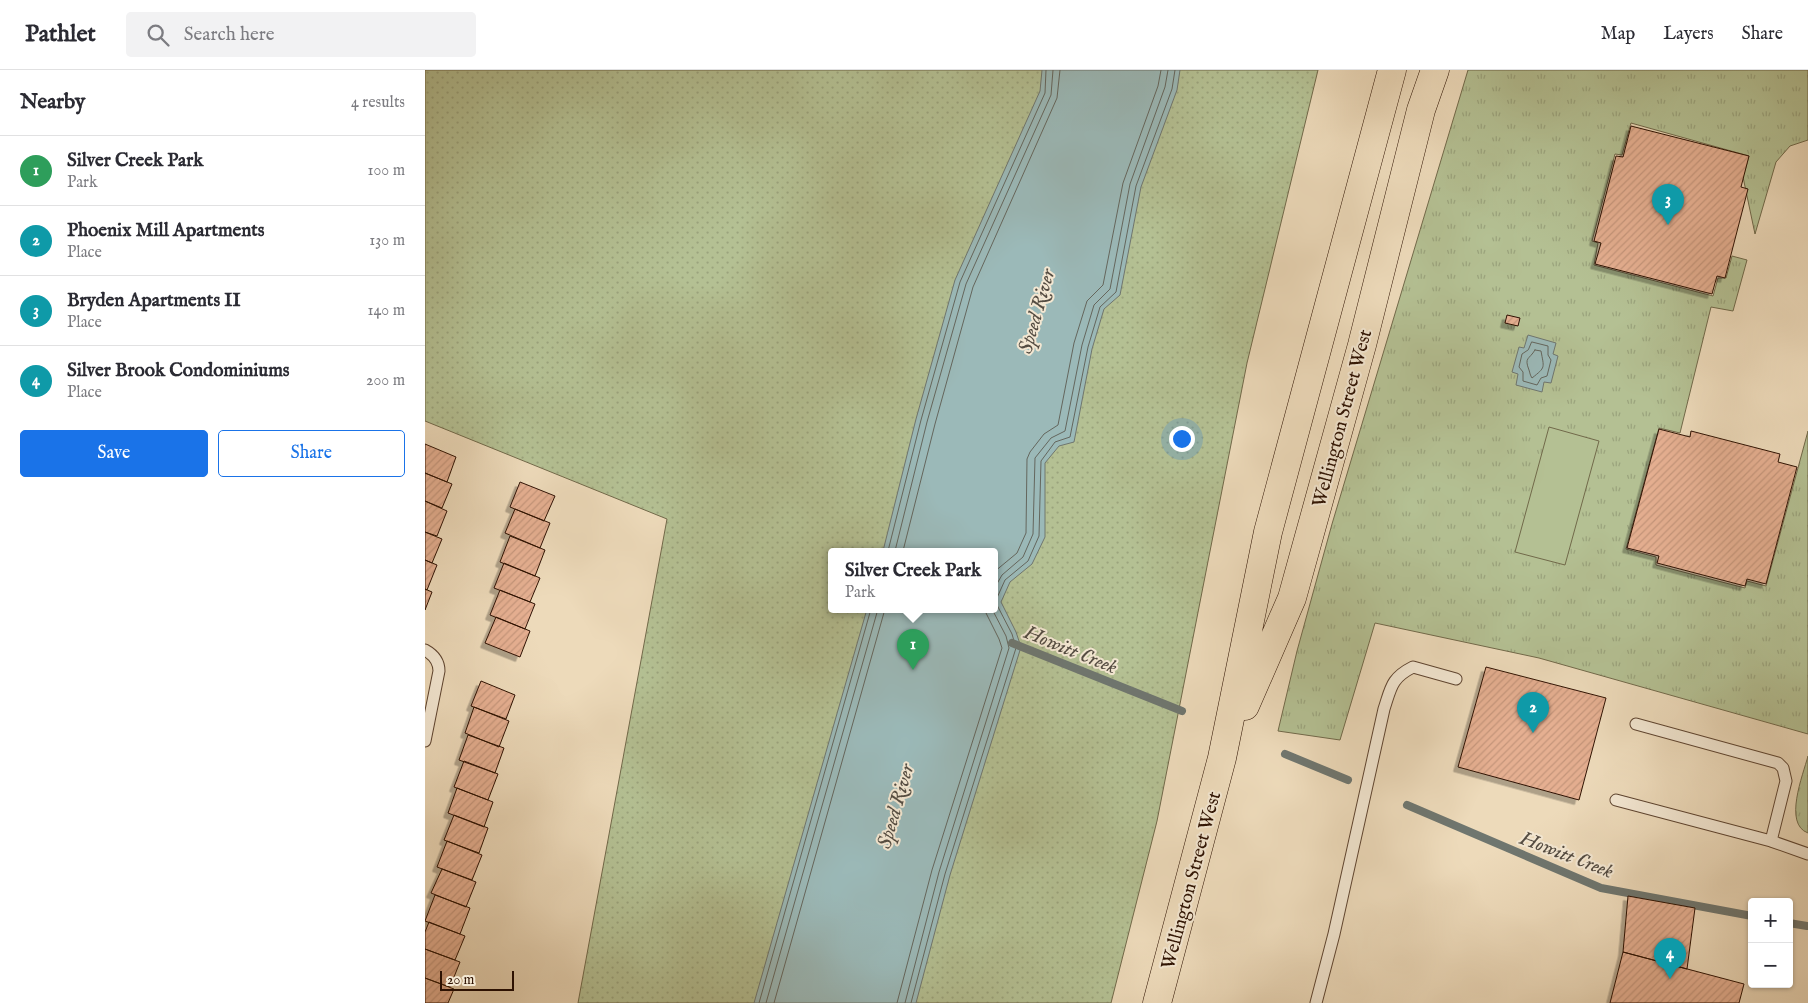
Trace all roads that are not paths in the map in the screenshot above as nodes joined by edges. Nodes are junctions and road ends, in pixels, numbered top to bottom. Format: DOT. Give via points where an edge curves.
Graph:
graph roads {
  1 [pos="1392,70"];
  2 [pos="1435,70"];
  3 [pos="425,650"];
  4 [pos="1456,679"];
  5 [pos="1636,724"];
  6 [pos="425,741"];
  7 [pos="1222,758"];
  8 [pos="1616,800"];
  9 [pos="1771,841"];
  10 [pos="1808,854"];
  11 [pos="1157,1003"];
  12 [pos="1316,1003"];
  1 -- 7 [label="main road, Wellington Street West" via="1268,532"];
  2 -- 7 [label="main road, Wellington Street West" via="1421,110 1292,598"];
  3 -- 6 [label="lane" via="439,663"];
  4 -- 12 [label="lane" via="1413,667 1397,676 1392,685"];
  5 -- 9 [label="lane" via="1778,763 1783,768 1786,781"];
  7 -- 11 [label="main road, Wellington Street West"];
  8 -- 9 [label="lane"];
  9 -- 10 [label="lane"];
}
